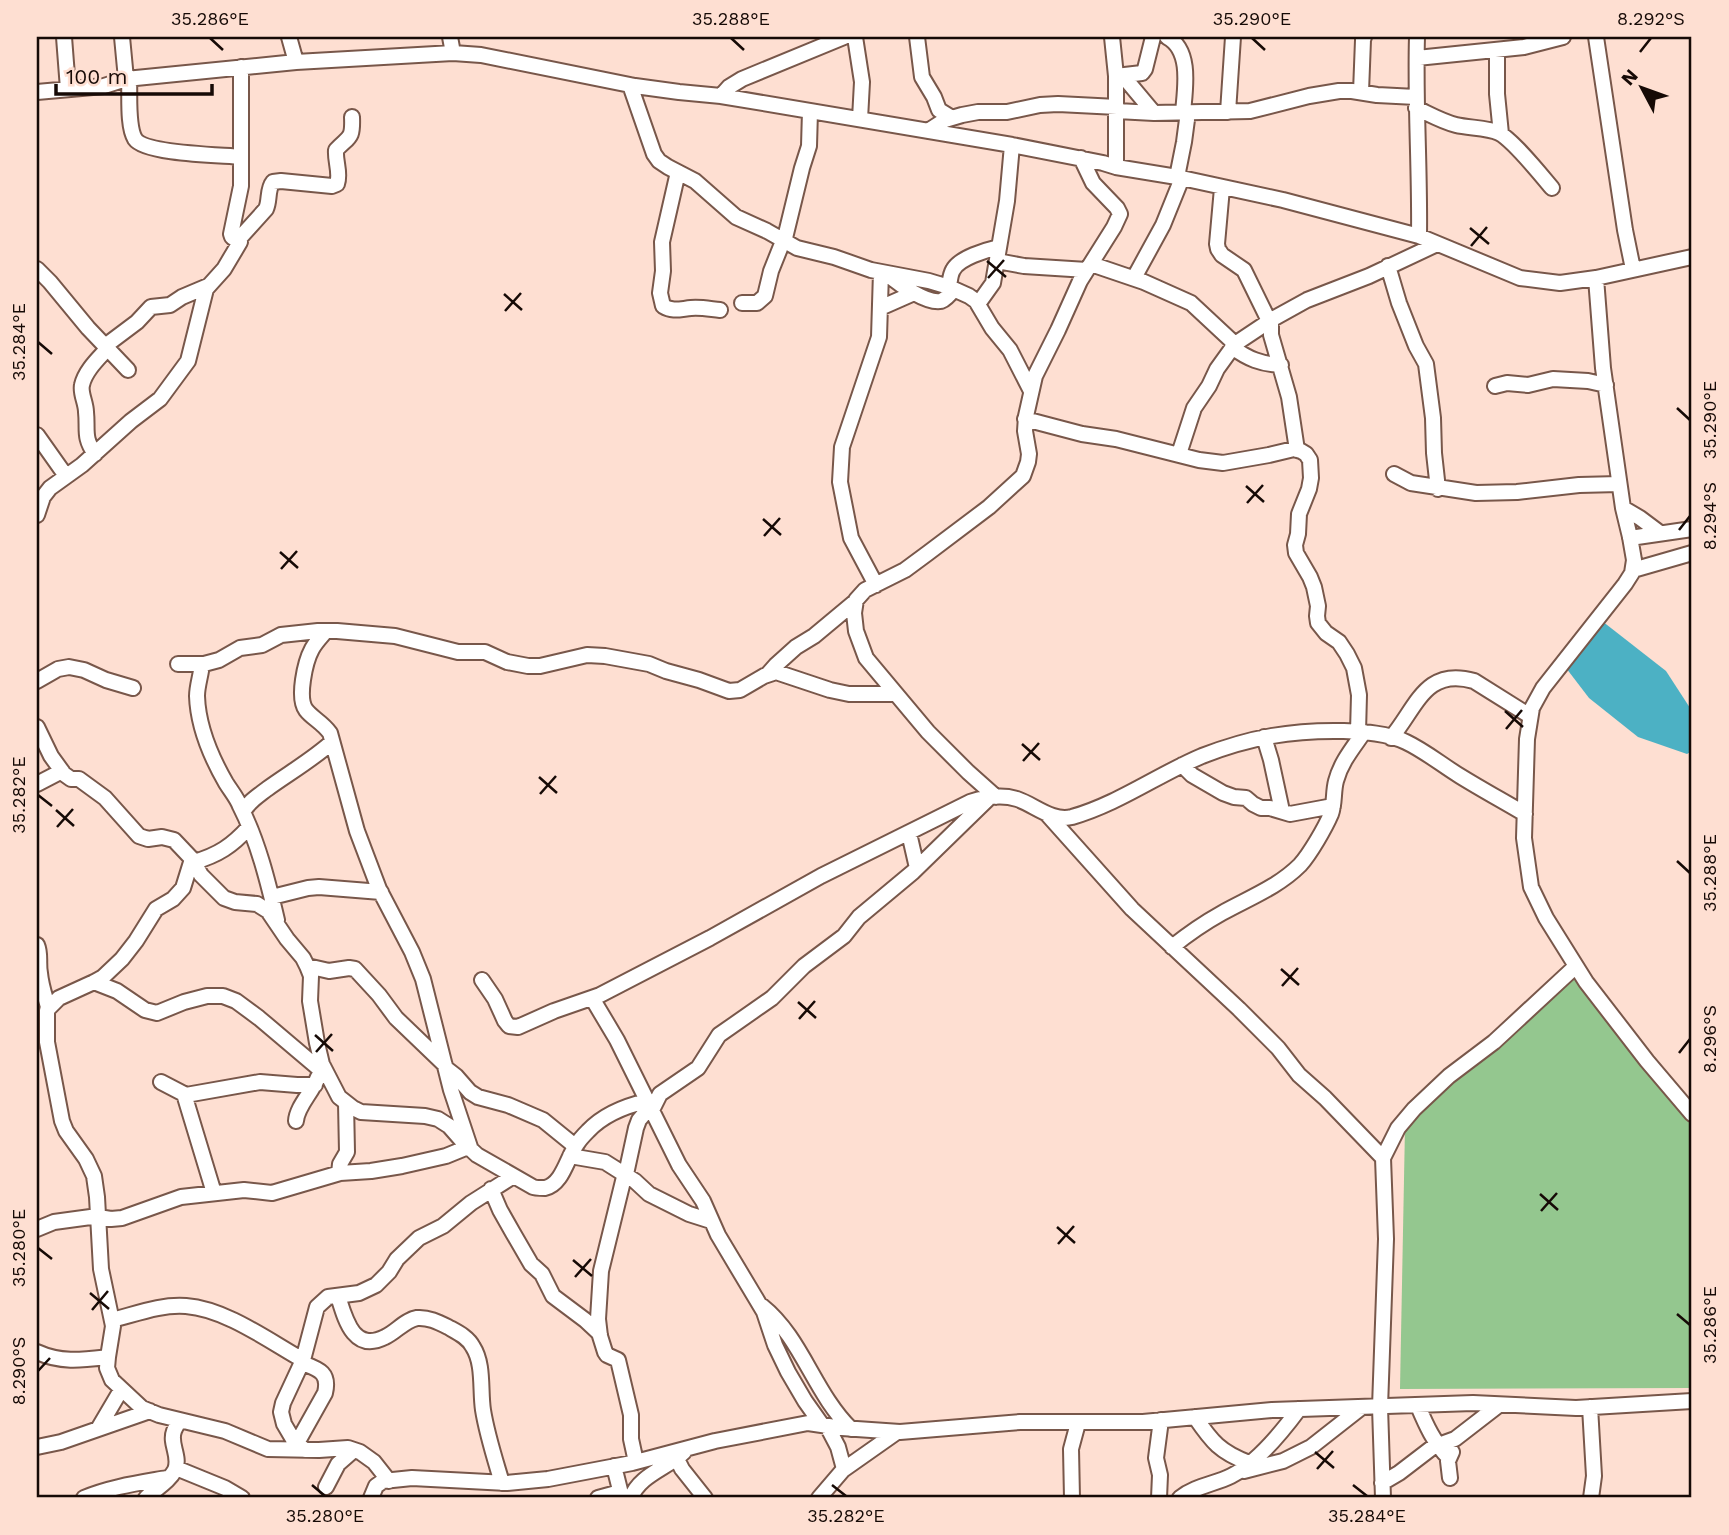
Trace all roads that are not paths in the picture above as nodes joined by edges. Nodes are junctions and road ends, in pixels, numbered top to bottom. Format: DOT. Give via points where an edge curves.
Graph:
graph roads {
  1 [pos="64,37"];
  2 [pos="122,37"];
  3 [pos="289,37"];
  4 [pos="450,37"];
  5 [pos="844,37"];
  6 [pos="855,37"];
  7 [pos="917,37"];
  8 [pos="1112,37"];
  9 [pos="1153,37"];
  10 [pos="1167,37"];
  11 [pos="1233,37"];
  12 [pos="1364,37"];
  13 [pos="1417,37"];
  14 [pos="1563,37"];
  15 [pos="1596,37"];
  16 [pos="1497,51"];
  17 [pos="453,54"];
  18 [pos="1417,58"];
  19 [pos="296,62"];
  20 [pos="241,67"];
  21 [pos="1142,72"];
  22 [pos="1119,76"];
  23 [pos="128,79"];
  24 [pos="630,85"];
  25 [pos="68,89"];
  26 [pos="37,92"];
  27 [pos="1361,92"];
  28 [pos="1136,93"];
  29 [pos="721,96"];
  30 [pos="1416,103"];
  31 [pos="1121,110"];
  32 [pos="810,111"];
  33 [pos="1186,112"];
  34 [pos="1227,112"];
  35 [pos="1154,113"];
  36 [pos="352,117"];
  37 [pos="952,118"];
  38 [pos="860,119"];
  39 [pos="928,131"];
  40 [pos="1501,134"];
  41 [pos="1012,145"];
  42 [pos="241,157"];
  43 [pos="1081,158"];
  44 [pos="1116,167"];
  45 [pos="678,172"];
  46 [pos="1179,177"];
  47 [pos="1222,188"];
  48 [pos="1552,188"];
  49 [pos="1419,236"];
  50 [pos="238,240"];
  51 [pos="784,241"];
  52 [pos="1437,244"];
  53 [pos="998,254"];
  54 [pos="1692,257"];
  55 [pos="1388,266"];
  56 [pos="1089,267"];
  57 [pos="1633,269"];
  58 [pos="883,272"];
  59 [pos="39,275"];
  60 [pos="1134,278"];
  61 [pos="1596,278"];
  62 [pos="208,286"];
  63 [pos="952,288"];
  64 [pos="914,293"];
  65 [pos="743,303"];
  66 [pos="978,304"];
  67 [pos="880,308"];
  68 [pos="720,310"];
  69 [pos="1270,321"];
  70 [pos="1233,345"];
  71 [pos="106,347"];
  72 [pos="1281,365"];
  73 [pos="128,370"];
  74 [pos="1606,385"];
  75 [pos="1495,386"];
  76 [pos="1031,391"];
  77 [pos="1026,419"];
  78 [pos="37,435"];
  79 [pos="1297,450"];
  80 [pos="94,454"];
  81 [pos="1179,454"];
  82 [pos="1394,474"];
  83 [pos="66,476"];
  84 [pos="1619,484"];
  85 [pos="1438,489"];
  86 [pos="1623,508"];
  87 [pos="37,515"];
  88 [pos="1692,529"];
  89 [pos="1660,533"];
  90 [pos="1630,538"];
  91 [pos="1692,553"];
  92 [pos="1633,570"];
  93 [pos="876,585"];
  94 [pos="856,601"];
  95 [pos="326,631"];
  96 [pos="178,664"];
  97 [pos="202,664"];
  98 [pos="768,674"];
  99 [pos="37,681"];
  100 [pos="133,688"];
  101 [pos="895,694"];
  102 [pos="1530,716"];
  103 [pos="37,727"];
  104 [pos="1361,732"];
  105 [pos="1264,737"];
  106 [pos="1391,738"];
  107 [pos="332,742"];
  108 [pos="1182,765"];
  109 [pos="62,771"];
  110 [pos="37,784"];
  111 [pos="993,797"];
  112 [pos="1333,806"];
  113 [pos="1282,811"];
  114 [pos="243,812"];
  115 [pos="1045,813"];
  116 [pos="1525,814"];
  117 [pos="249,827"];
  118 [pos="909,833"];
  119 [pos="197,868"];
  120 [pos="916,868"];
  121 [pos="182,889"];
  122 [pos="381,892"];
  123 [pos="272,897"];
  124 [pos="279,925"];
  125 [pos="37,945"];
  126 [pos="1172,947"];
  127 [pos="307,966"];
  128 [pos="1576,966"];
  129 [pos="38,968"];
  130 [pos="482,980"];
  131 [pos="94,982"];
  132 [pos="592,998"];
  133 [pos="44,1015"];
  134 [pos="37,1054"];
  135 [pos="51,1062"];
  136 [pos="447,1068"];
  137 [pos="325,1073"];
  138 [pos="161,1082"];
  139 [pos="315,1084"];
  140 [pos="184,1094"];
  141 [pos="346,1103"];
  142 [pos="650,1106"];
  143 [pos="1692,1113"];
  144 [pos="296,1121"];
  145 [pos="469,1148"];
  146 [pos="573,1151"];
  147 [pos="1383,1158"];
  148 [pos="339,1173"];
  149 [pos="625,1174"];
  150 [pos="512,1177"];
  151 [pos="491,1189"];
  152 [pos="214,1193"];
  153 [pos="98,1217"];
  154 [pos="712,1221"];
  155 [pos="37,1229"];
  156 [pos="338,1296"];
  157 [pos="758,1303"];
  158 [pos="112,1320"];
  159 [pos="600,1334"];
  160 [pos="37,1352"];
  161 [pos="108,1357"];
  162 [pos="302,1361"];
  163 [pos="121,1390"];
  164 [pos="1692,1401"];
  165 [pos="1499,1405"];
  166 [pos="1418,1406"];
  167 [pos="1362,1407"];
  168 [pos="1380,1407"];
  169 [pos="1590,1407"];
  170 [pos="1299,1409"];
  171 [pos="150,1411"];
  172 [pos="1195,1417"];
  173 [pos="1161,1420"];
  174 [pos="179,1421"];
  175 [pos="1078,1423"];
  176 [pos="825,1425"];
  177 [pos="98,1429"];
  178 [pos="851,1429"];
  179 [pos="897,1432"];
  180 [pos="1457,1437"];
  181 [pos="1438,1445"];
  182 [pos="301,1446"];
  183 [pos="37,1447"];
  184 [pos="354,1450"];
  185 [pos="682,1454"];
  186 [pos="1449,1458"];
  187 [pos="636,1462"];
  188 [pos="1249,1463"];
  189 [pos="614,1466"];
  190 [pos="844,1469"];
  191 [pos="173,1473"];
  192 [pos="1236,1473"];
  193 [pos="1450,1478"];
  194 [pos="389,1481"];
  195 [pos="502,1483"];
  196 [pos="1381,1483"];
  197 [pos="326,1487"];
  198 [pos="623,1494"];
  199 [pos="83,1498"];
  200 [pos="146,1498"];
  201 [pos="242,1498"];
  202 [pos="371,1498"];
  203 [pos="598,1498"];
  204 [pos="705,1498"];
  205 [pos="819,1498"];
  206 [pos="1072,1498"];
  207 [pos="1159,1498"];
  208 [pos="1181,1498"];
  209 [pos="1383,1498"];
  210 [pos="1591,1498"];
  1 -- 25 [label="street"];
  2 -- 23 [label="street"];
  3 -- 19 [label="street"];
  4 -- 17 [label="street"];
  5 -- 29 [label="street" via="742,79"];
  6 -- 38 [label="street" via="862,82"];
  7 -- 37 [label="street" via="922,77 939,110"];
  8 -- 22 [label="street"];
  9 -- 21 [label="street"];
  10 -- 33 [label="street" via="1178,46 1184,62"];
  11 -- 34 [label="street"];
  12 -- 27 [label="street"];
  13 -- 18 [label="street"];
  14 -- 16 [label="street"];
  15 -- 57 [label="street"];
  16 -- 18 [label="street"];
  16 -- 40 [label="street"];
  17 -- 19 [label="street"];
  17 -- 24 [label="street" via="481,55"];
  18 -- 30 [label="street"];
  19 -- 20 [label="street"];
  20 -- 23 [label="street"];
  20 -- 42 [label="street"];
  21 -- 22 [label="street"];
  21 -- 28 [label="street"];
  22 -- 28 [label="street"];
  22 -- 31 [label="street"];
  23 -- 25 [label="street"];
  23 -- 42 [label="street" via="131,124 138,143"];
  24 -- 29 [label="street"];
  24 -- 45 [label="street" via="654,154"];
  25 -- 26 [label="street"];
  27 -- 30 [label="street"];
  27 -- 34 [label="street" via="1339,91"];
  28 -- 31 [label="street"];
  28 -- 35 [label="street"];
  29 -- 32 [label="street"];
  30 -- 40 [label="street" via="1451,124"];
  30 -- 49 [label="street"];
  31 -- 35 [label="street"];
  31 -- 37 [label="street" via="1058,104"];
  31 -- 44 [label="street"];
  32 -- 38 [label="street"];
  32 -- 51 [label="street" via="809,146"];
  33 -- 34 [label="street"];
  33 -- 35 [label="street"];
  33 -- 46 [label="street"];
  36 -- 50 [label="street" via="350,138 336,150 337,184 273,182 266,209"];
  37 -- 39 [label="street"];
  38 -- 39 [label="street"];
  39 -- 41 [label="street"];
  40 -- 48 [label="street"];
  41 -- 43 [label="street"];
  41 -- 53 [label="street"];
  42 -- 50 [label="street" via="241,186 231,234"];
  43 -- 44 [label="street"];
  43 -- 56 [label="street" via="1093,183 1120,214"];
  44 -- 46 [label="street"];
  45 -- 51 [label="street" via="736,217"];
  45 -- 68 [label="street" via="662,242 660,299 669,309"];
  46 -- 47 [label="street"];
  46 -- 60 [label="street" via="1163,225"];
  47 -- 49 [label="street"];
  47 -- 69 [label="street" via="1218,249 1244,270"];
  49 -- 52 [label="street"];
  50 -- 62 [label="street" via="239,247"];
  51 -- 58 [label="street"];
  51 -- 65 [label="street" via="765,296 757,303"];
  52 -- 55 [label="street"];
  52 -- 61 [label="street" via="1520,278 1560,283"];
  53 -- 56 [label="street" via="1024,266"];
  53 -- 63 [label="street" via="975,255 957,265 952,271"];
  53 -- 66 [label="street" via="993,283"];
  54 -- 57 [label="street"];
  55 -- 69 [label="street"];
  55 -- 85 [label="street" via="1426,364"];
  56 -- 60 [label="street"];
  56 -- 76 [label="street"];
  57 -- 61 [label="street"];
  58 -- 63 [label="street"];
  58 -- 64 [label="street"];
  58 -- 67 [label="street"];
  59 -- 71 [label="street"];
  60 -- 70 [label="street" via="1191,303"];
  61 -- 74 [label="street"];
  62 -- 71 [label="street" via="170,305 151,307"];
  62 -- 80 [label="street" via="188,361 160,399"];
  63 -- 64 [label="street" via="941,301"];
  63 -- 66 [label="street"];
  64 -- 67 [label="street"];
  66 -- 76 [label="street"];
  67 -- 93 [label="street" via="876,348 842,447 840,482 851,538"];
  69 -- 70 [label="street"];
  69 -- 72 [label="street"];
  70 -- 72 [label="street" via="1254,361"];
  70 -- 81 [label="street" via="1194,408"];
  71 -- 73 [label="street"];
  71 -- 80 [label="street" via="81,389 87,412 85,432"];
  72 -- 79 [label="street"];
  74 -- 75 [label="street" via="1553,379"];
  74 -- 84 [label="street"];
  76 -- 77 [label="street"];
  77 -- 81 [label="street"];
  77 -- 93 [label="street" via="1028,463 1023,476 928,554"];
  78 -- 83 [label="street"];
  79 -- 81 [label="street" via="1223,463"];
  79 -- 104 [label="street" via="1310,460 1311,478 1294,545 1314,587 1318,622 1339,642 1354,668"];
  80 -- 83 [label="street"];
  82 -- 85 [label="street"];
  83 -- 87 [label="street" via="43,497"];
  84 -- 85 [label="street" via="1517,492"];
  84 -- 86 [label="street"];
  86 -- 89 [label="street"];
  86 -- 90 [label="street"];
  88 -- 89 [label="street"];
  89 -- 90 [label="street"];
  90 -- 92 [label="street"];
  91 -- 92 [label="street"];
  92 -- 102 [label="street" via="1543,688"];
  93 -- 94 [label="street" via="864,590"];
  94 -- 98 [label="street"];
  94 -- 101 [label="street" via="856,631 866,658"];
  95 -- 97 [label="street" via="281,635"];
  95 -- 98 [label="street" via="395,636 458,652 485,652 528,666 605,656 649,664 734,692"];
  95 -- 107 [label="street" via="307,658 302,704 324,725"];
  96 -- 97 [label="street"];
  97 -- 114 [label="street" via="197,693 205,737"];
  98 -- 101 [label="street" via="782,673 849,694"];
  99 -- 100 [label="street" via="69,667"];
  101 -- 111 [label="street"];
  102 -- 106 [label="street" via="1474,681 1443,679 1422,695"];
  102 -- 116 [label="street"];
  103 -- 109 [label="street"];
  104 -- 105 [label="street"];
  104 -- 106 [label="street"];
  104 -- 112 [label="street" via="1336,780"];
  105 -- 108 [label="street"];
  105 -- 113 [label="street"];
  106 -- 116 [label="street" via="1413,746"];
  107 -- 114 [label="street" via="248,803"];
  107 -- 122 [label="street" via="357,831"];
  108 -- 113 [label="street" via="1223,793"];
  108 -- 115 [label="street" via="1069,818"];
  109 -- 110 [label="street"];
  109 -- 119 [label="street" via="105,798 139,836 174,840"];
  111 -- 115 [label="street" via="1017,799"];
  111 -- 118 [label="street" via="970,802"];
  111 -- 120 [label="street"];
  112 -- 113 [label="street" via="1290,814"];
  112 -- 126 [label="street" via="1312,849 1287,876"];
  114 -- 117 [label="street"];
  115 -- 126 [label="street"];
  116 -- 128 [label="street" via="1531,887"];
  117 -- 119 [label="street" via="216,859"];
  117 -- 123 [label="street"];
  118 -- 120 [label="street"];
  118 -- 132 [label="street"];
  119 -- 121 [label="street"];
  119 -- 121 [label="street"];
  119 -- 124 [label="street" via="224,898 257,904"];
  120 -- 142 [label="street" via="772,998 719,1035 698,1068"];
  121 -- 131 [label="street" via="156,909 122,959"];
  122 -- 123 [label="street" via="319,887"];
  122 -- 136 [label="street" via="423,979"];
  123 -- 124 [label="street"];
  124 -- 127 [label="street"];
  125 -- 129 [label="street"];
  126 -- 147 [label="street" via="1278,1048"];
  127 -- 136 [label="street" via="329,971 355,969"];
  127 -- 137 [label="street"];
  128 -- 143 [label="street" via="1616,1023"];
  128 -- 147 [label="street" via="1414,1109"];
  129 -- 133 [label="street"];
  130 -- 132 [label="street" via="505,1021 514,1028"];
  131 -- 133 [label="street" via="59,998"];
  131 -- 137 [label="street" via="157,1013 207,996 223,996 259,1018"];
  132 -- 142 [label="street"];
  133 -- 135 [label="street"];
  134 -- 135 [label="street"];
  135 -- 153 [label="street" via="62,1121 94,1175"];
  136 -- 145 [label="street"];
  136 -- 146 [label="street" via="478,1097 543,1120"];
  137 -- 139 [label="street"];
  137 -- 141 [label="street"];
  138 -- 140 [label="street"];
  139 -- 140 [label="street" via="260,1082"];
  139 -- 144 [label="street"];
  140 -- 152 [label="street"];
  141 -- 145 [label="street" via="362,1112 438,1119"];
  141 -- 148 [label="street" via="347,1152"];
  142 -- 146 [label="street" via="623,1108 602,1118"];
  142 -- 149 [label="street" via="636,1128"];
  142 -- 154 [label="street"];
  145 -- 148 [label="street" via="402,1166"];
  145 -- 150 [label="street"];
  146 -- 149 [label="street" via="605,1161"];
  146 -- 150 [label="street" via="560,1177 544,1188"];
  147 -- 168 [label="street" via="1386,1239"];
  148 -- 152 [label="street" via="272,1193"];
  149 -- 154 [label="street" via="649,1195"];
  149 -- 159 [label="street" via="601,1272"];
  150 -- 151 [label="street"];
  151 -- 156 [label="street" via="443,1226 419,1238 376,1285"];
  151 -- 159 [label="street" via="553,1296"];
  152 -- 153 [label="street" via="169,1200 122,1217"];
  153 -- 155 [label="street" via="54,1222"];
  153 -- 158 [label="street" via="101,1269"];
  154 -- 157 [label="street"];
  156 -- 162 [label="street" via="328,1297 317,1307"];
  156 -- 195 [label="street" via="350,1329 365,1341 384,1338 420,1318 452,1329 473,1346 479,1359 485,1421"];
  157 -- 176 [label="street" via="789,1372"];
  157 -- 178 [label="street" via="777,1319 831,1406"];
  158 -- 161 [label="street"];
  158 -- 162 [label="street" via="169,1307 203,1309 241,1324"];
  159 -- 187 [label="street" via="607,1355 620,1365"];
  160 -- 161 [label="street" via="61,1360"];
  161 -- 163 [label="street" via="110,1376"];
  162 -- 182 [label="street" via="281,1412"];
  162 -- 182 [label="street" via="323,1373 327,1383"];
  163 -- 171 [label="street"];
  163 -- 177 [label="street"];
  164 -- 169 [label="street"];
  165 -- 166 [label="street"];
  165 -- 169 [label="street"];
  165 -- 180 [label="street"];
  166 -- 168 [label="street"];
  166 -- 181 [label="street"];
  167 -- 168 [label="street"];
  167 -- 170 [label="street"];
  167 -- 192 [label="street" via="1311,1447 1283,1461"];
  168 -- 196 [label="street"];
  169 -- 210 [label="street"];
  170 -- 172 [label="street"];
  170 -- 188 [label="street"];
  171 -- 174 [label="street"];
  171 -- 177 [label="street"];
  172 -- 173 [label="street"];
  172 -- 188 [label="street" via="1214,1444"];
  173 -- 175 [label="street"];
  173 -- 207 [label="street" via="1156,1458"];
  174 -- 182 [label="street" via="268,1449"];
  174 -- 191 [label="street" via="174,1430 178,1458"];
  175 -- 179 [label="street" via="1020,1422"];
  175 -- 206 [label="street" via="1071,1449"];
  176 -- 178 [label="street"];
  176 -- 185 [label="street" via="807,1423"];
  176 -- 190 [label="street"];
  177 -- 183 [label="street"];
  178 -- 179 [label="street"];
  179 -- 190 [label="street"];
  180 -- 181 [label="street"];
  180 -- 186 [label="street"];
  181 -- 186 [label="street"];
  181 -- 196 [label="street"];
  182 -- 184 [label="street"];
  184 -- 194 [label="street" via="374,1462"];
  184 -- 197 [label="street" via="332,1471"];
  185 -- 187 [label="street"];
  185 -- 198 [label="street" via="646,1478 636,1479"];
  185 -- 204 [label="street"];
  186 -- 193 [label="street"];
  187 -- 189 [label="street"];
  188 -- 192 [label="street"];
  189 -- 195 [label="street"];
  189 -- 198 [label="street"];
  190 -- 205 [label="street"];
  191 -- 199 [label="street"];
  191 -- 200 [label="street"];
  191 -- 201 [label="street" via="225,1488"];
  192 -- 208 [label="street"];
  194 -- 195 [label="street"];
  194 -- 202 [label="street" via="376,1486"];
  196 -- 209 [label="street"];
  198 -- 203 [label="street"];
}
